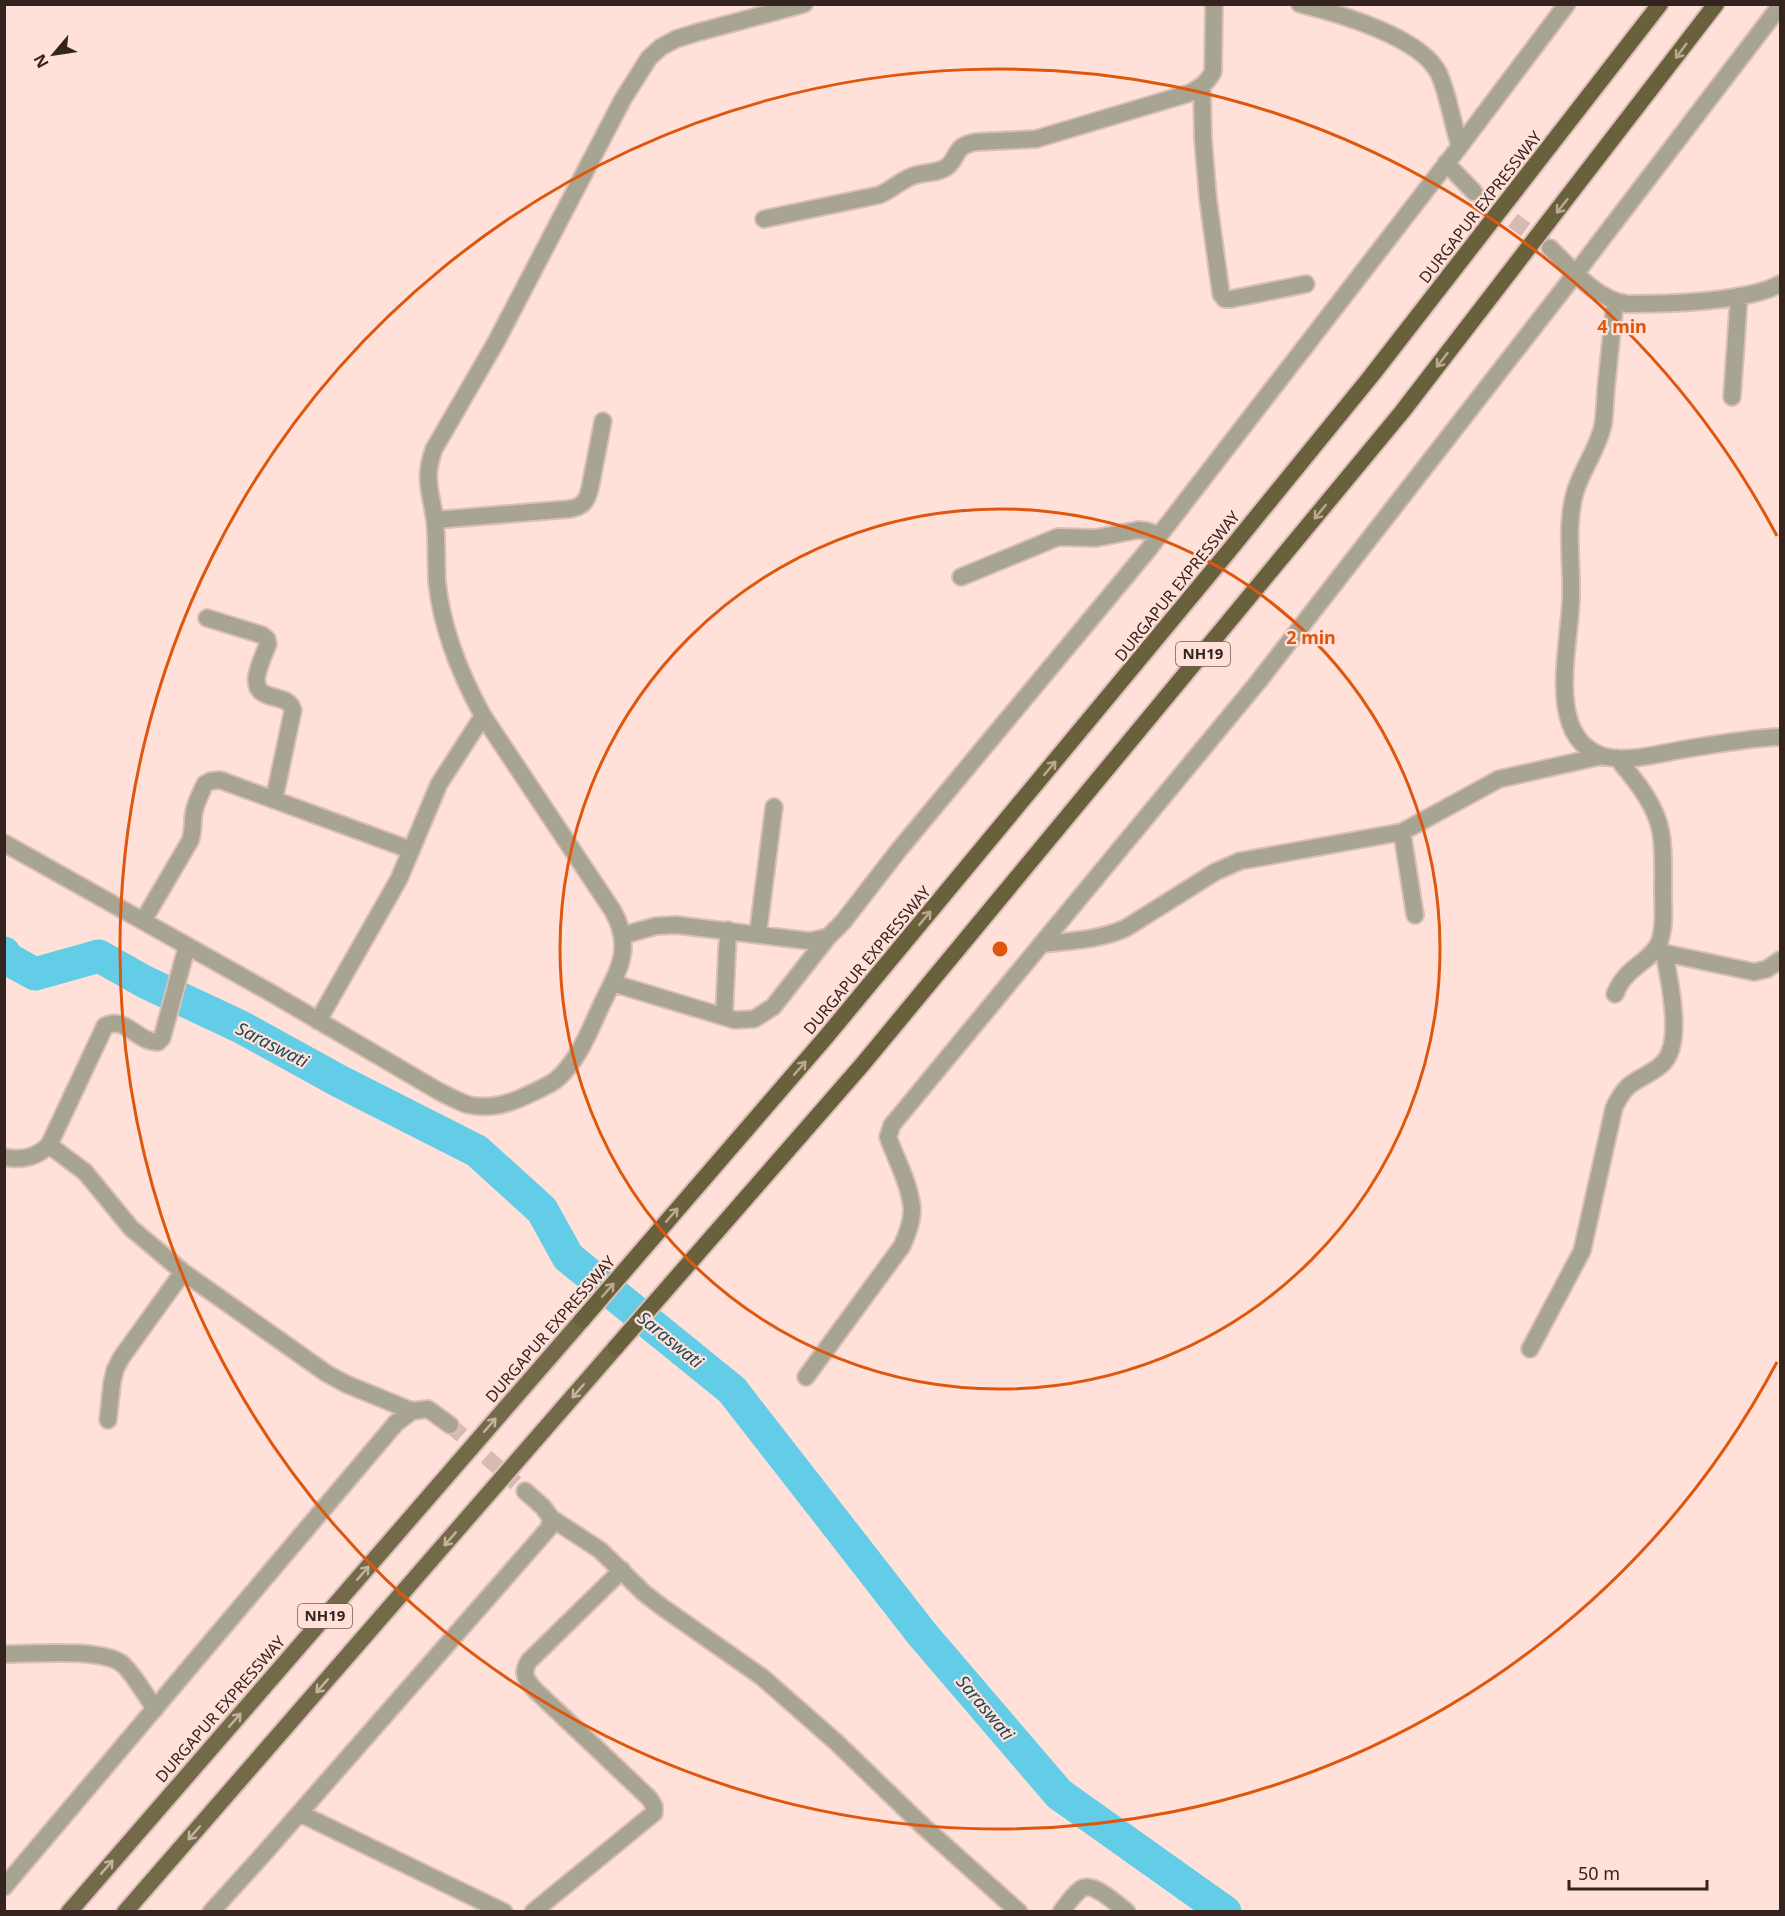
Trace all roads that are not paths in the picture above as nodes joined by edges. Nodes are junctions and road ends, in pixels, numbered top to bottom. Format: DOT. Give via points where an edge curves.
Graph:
graph roads {
  1 [pos="804,4"];
  2 [pos="1214,4"];
  3 [pos="1300,4"];
  4 [pos="1567,4"];
  5 [pos="1660,4"];
  6 [pos="1716,4"];
  7 [pos="1780,6"];
  8 [pos="1202,87"];
  9 [pos="1460,146"];
  10 [pos="1446,163"];
  11 [pos="1474,192"];
  12 [pos="764,219"];
  13 [pos="1550,248"];
  14 [pos="1576,273"];
  15 [pos="1306,284"];
  16 [pos="1780,284"];
  17 [pos="1739,296"];
  18 [pos="1615,302"];
  19 [pos="1732,397"];
  20 [pos="603,421"];
  21 [pos="435,520"];
  22 [pos="1159,535"];
  23 [pos="961,578"];
  24 [pos="207,618"];
  25 [pos="483,717"];
  26 [pos="1780,737"];
  27 [pos="1610,757"];
  28 [pos="274,800"];
  29 [pos="774,807"];
  30 [pos="1402,832"];
  31 [pos="4,843"];
  32 [pos="411,850"];
  33 [pos="1415,915"];
  34 [pos="143,921"];
  35 [pos="728,930"];
  36 [pos="758,933"];
  37 [pos="624,935"];
  38 [pos="828,937"];
  39 [pos="1041,944"];
  40 [pos="185,951"];
  41 [pos="1659,952"];
  42 [pos="1780,960"];
  43 [pos="612,983"];
  44 [pos="1614,994"];
  45 [pos="724,1017"];
  46 [pos="318,1021"];
  47 [pos="49,1144"];
  48 [pos="4,1157"];
  49 [pos="183,1272"];
  50 [pos="582,1320"];
  51 [pos="616,1347"];
  52 [pos="1530,1349"];
  53 [pos="806,1377"];
  54 [pos="412,1412"];
  55 [pos="108,1420"];
  56 [pos="450,1425"];
  57 [pos="525,1491"];
  58 [pos="551,1518"];
  59 [pos="622,1570"];
  60 [pos="4,1654"];
  61 [pos="155,1708"];
  62 [pos="299,1813"];
  63 [pos="4,1887"];
  64 [pos="69,1911"];
  65 [pos="125,1911"];
  66 [pos="211,1911"];
  67 [pos="504,1911"];
  68 [pos="533,1911"];
  69 [pos="1018,1911"];
  70 [pos="1061,1911"];
  71 [pos="1127,1911"];
  1 -- 21 [label="street" via="695,33 669,43 649,58 623,99 496,342 434,449 428,484"];
  2 -- 8 [label="street" via="1213,72"];
  3 -- 9 [label="street" via="1372,27 1426,58 1438,74"];
  4 -- 9 [label="street"];
  50 -- 5 [label="highway, DURGAPUR EXPRESSWAY / NH19, one-way" via="826,1037 1206,579 1372,375"];
  6 -- 51 [label="highway, NH19, one-way" via="1394,422 862,1065"];
  7 -- 14 [label="street"];
  8 -- 12 [label="street" via="1035,139 965,144 942,169 914,175 879,195"];
  8 -- 15 [label="street" via="1208,199 1221,294 1225,299"];
  9 -- 10 [label="street"];
  10 -- 11 [label="street"];
  10 -- 22 [label="street"];
  13 -- 14 [label="street"];
  14 -- 18 [label="street"];
  14 -- 39 [label="street" via="1258,682"];
  16 -- 17 [label="street"];
  17 -- 18 [label="street" via="1653,304"];
  17 -- 19 [label="street"];
  18 -- 27 [label="street" via="1602,427 1579,481 1571,514 1571,598 1564,679 1566,705 1577,738 1587,748"];
  20 -- 21 [label="street" via="590,488 582,505"];
  21 -- 25 [label="street" via="437,581 447,633"];
  22 -- 23 [label="street" via="1138,530 1096,538 1058,537"];
  22 -- 38 [label="street"];
  24 -- 28 [label="street" via="267,639 257,685 266,696 287,700 292,705"];
  25 -- 32 [label="street" via="439,784"];
  25 -- 37 [label="street" via="613,911"];
  26 -- 27 [label="street" via="1640,757"];
  27 -- 30 [label="street" via="1499,779"];
  27 -- 41 [label="street" via="1642,789 1661,831 1663,920"];
  28 -- 32 [label="street"];
  28 -- 34 [label="street" via="220,780 205,784 193,814 190,841"];
  29 -- 36 [label="street"];
  30 -- 33 [label="street"];
  30 -- 39 [label="street" via="1240,861 1110,935"];
  31 -- 34 [label="street"];
  32 -- 46 [label="street"];
  34 -- 40 [label="street"];
  35 -- 36 [label="street"];
  35 -- 37 [label="street" via="676,925"];
  35 -- 45 [label="street"];
  36 -- 38 [label="street" via="792,940"];
  37 -- 43 [label="street" via="622,962"];
  38 -- 45 [label="street" via="763,1014 745,1021"];
  39 -- 53 [label="street" via="892,1125 888,1137 910,1197 909,1228 902,1246"];
  40 -- 46 [label="street"];
  40 -- 47 [label="street" via="162,1038 151,1042 120,1024 111,1022 105,1026"];
  41 -- 42 [label="street" via="1754,972"];
  41 -- 44 [label="street" via="1628,974"];
  41 -- 52 [label="street" via="1671,985 1670,1056 1620,1094 1582,1251"];
  43 -- 45 [label="street"];
  43 -- 46 [label="street" via="582,1048 567,1068 555,1081 503,1105 468,1104 440,1092"];
  47 -- 48 [label="street" via="27,1158"];
  47 -- 49 [label="street" via="85,1172 131,1228"];
  49 -- 54 [label="street" via="326,1373"];
  49 -- 55 [label="street" via="121,1358 115,1370"];
  64 -- 50 [label="main road, DURGAPUR EXPRESSWAY / NH19, one-way"];
  51 -- 65 [label="main road, NH19, one-way"];
  54 -- 56 [label="street" via="428,1408"];
  54 -- 61 [label="street" via="396,1423"];
  57 -- 58 [label="street"];
  58 -- 59 [label="street" via="600,1550"];
  58 -- 62 [label="street" via="549,1528"];
  59 -- 68 [label="street" via="529,1661 524,1674 534,1690 649,1798 654,1813"];
  59 -- 69 [label="street" via="662,1607 762,1677"];
  60 -- 61 [label="street" via="82,1654 112,1660 127,1670"];
  61 -- 63 [label="street"];
  62 -- 66 [label="street"];
  62 -- 67 [label="street"];
  70 -- 71 [label="street" via="1077,1892 1089,1886"];
}
